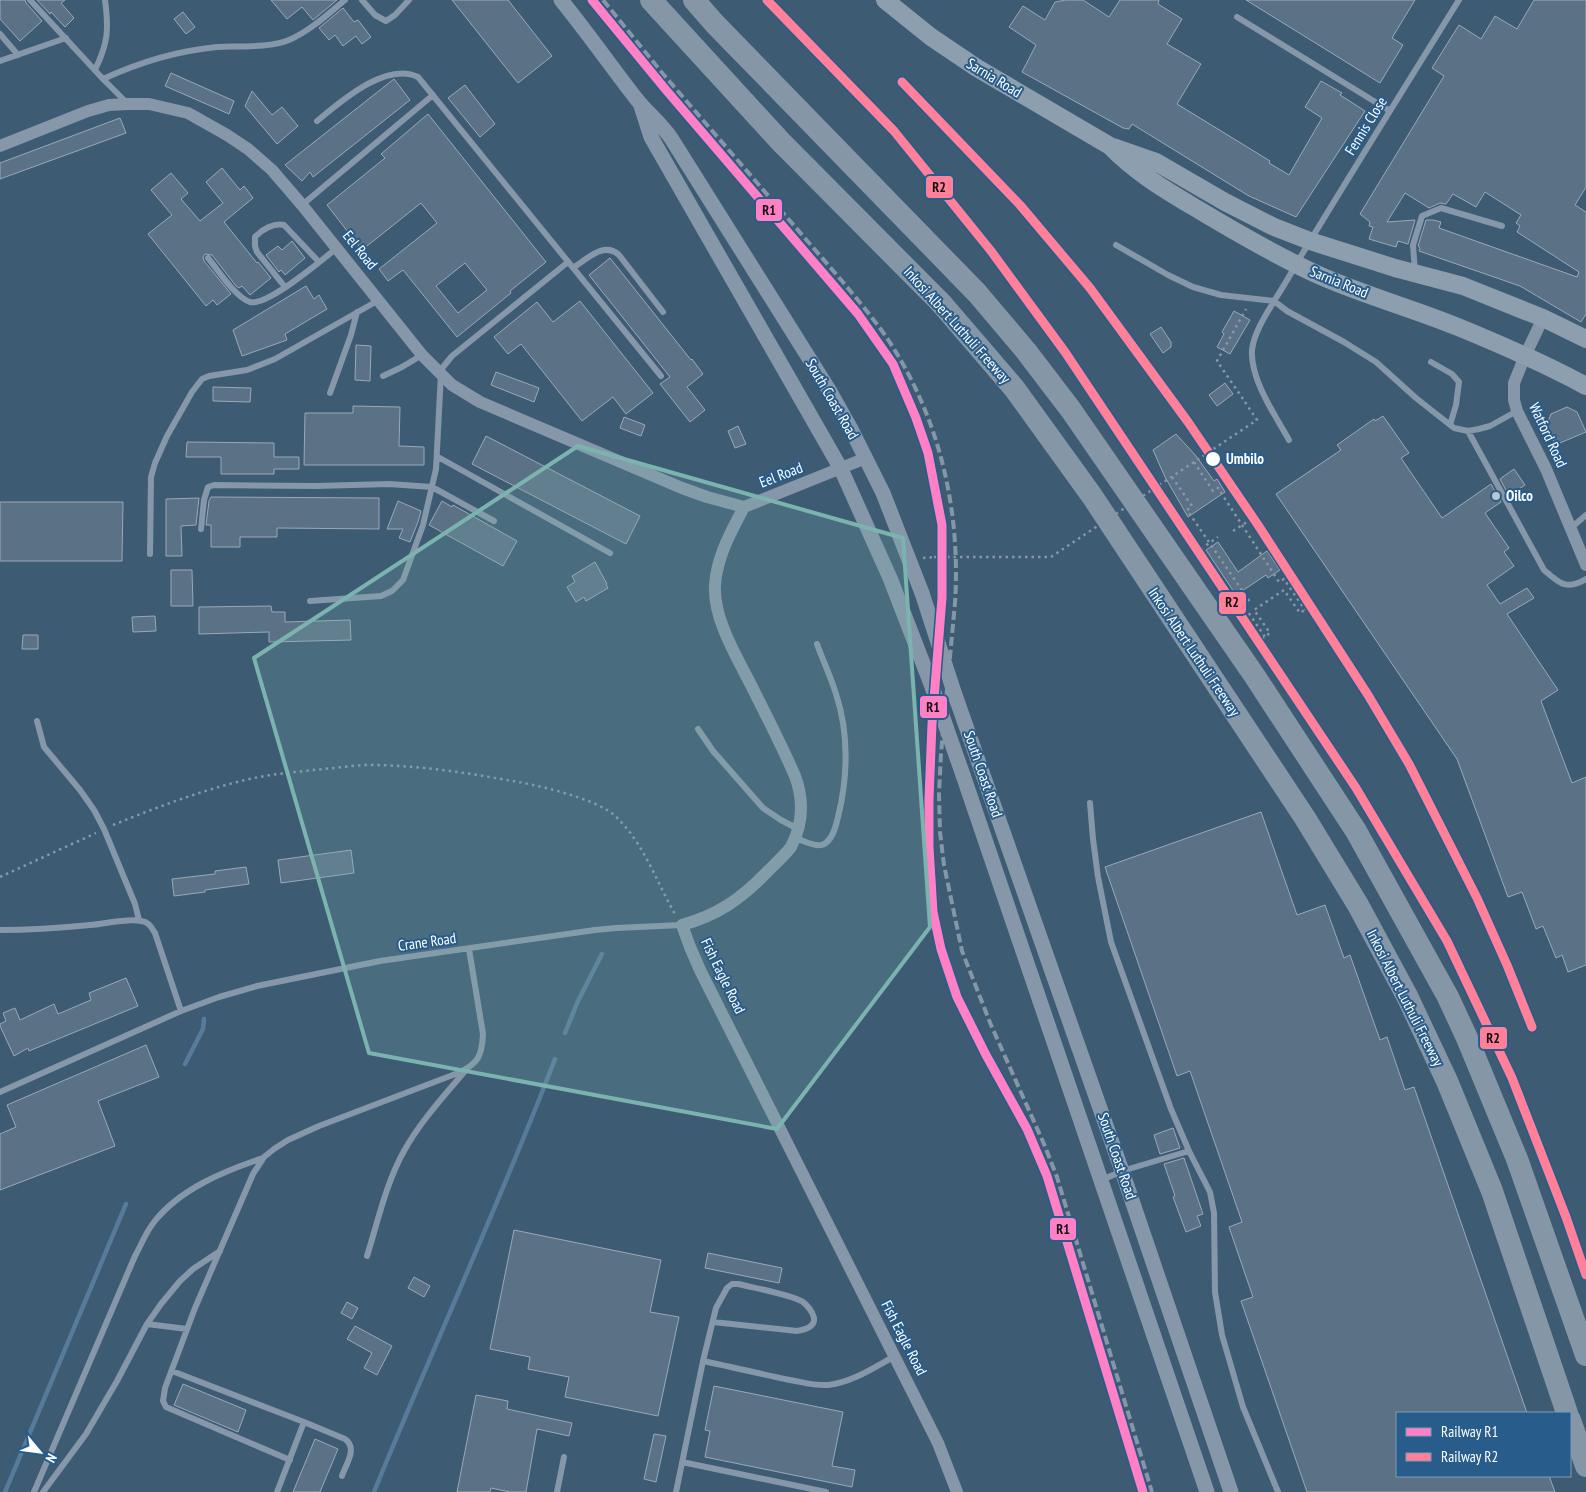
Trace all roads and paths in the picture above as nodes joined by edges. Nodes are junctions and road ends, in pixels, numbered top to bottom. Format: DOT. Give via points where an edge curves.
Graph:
graph roads {
  1 [pos="30,0"];
  2 [pos="104,0"];
  3 [pos="345,0"];
  4 [pos="362,0"];
  5 [pos="410,0"];
  6 [pos="561,0"];
  7 [pos="650,0"];
  8 [pos="694,0"];
  9 [pos="885,0"];
  10 [pos="1459,0"];
  11 [pos="1236,17"];
  12 [pos="0,34"];
  13 [pos="66,38"];
  14 [pos="18,55"];
  15 [pos="0,61"];
  16 [pos="94,70"];
  17 [pos="103,79"];
  18 [pos="433,95"];
  19 [pos="639,102"];
  20 [pos="128,104"];
  21 [pos="1390,111"];
  22 [pos="317,121"];
  23 [pos="0,146"];
  24 [pos="1110,146"];
  25 [pos="302,204"];
  26 [pos="1502,226"];
  27 [pos="1310,241"];
  28 [pos="1116,245"];
  29 [pos="337,248"];
  30 [pos="208,258"];
  31 [pos="319,262"];
  32 [pos="568,262"];
  33 [pos="1296,265"];
  34 [pos="573,268"];
  35 [pos="1415,274"];
  36 [pos="285,287"];
  37 [pos="1252,298"];
  38 [pos="378,300"];
  39 [pos="1274,301"];
  40 [pos="357,312"];
  41 [pos="663,312"];
  42 [pos="1543,318"];
  43 [pos="1586,339"];
  44 [pos="422,355"];
  45 [pos="1525,356"];
  46 [pos="1431,362"];
  47 [pos="440,373"];
  48 [pos="383,376"];
  49 [pos="661,376"];
  50 [pos="1586,386"];
  51 [pos="330,393"];
  52 [pos="1517,412"];
  53 [pos="1450,425"];
  54 [pos="1468,431"];
  55 [pos="1288,440"];
  56 [pos="438,457"];
  57 [pos="866,458"];
  58 [pos="1194,462"];
  59 [pos="840,469"];
  60 [pos="1172,476"];
  61 [pos="432,487"];
  62 [pos="744,506"];
  63 [pos="1586,515"];
  64 [pos="1250,520"];
  65 [pos="494,521"];
  66 [pos="1243,526"];
  67 [pos="1571,528"];
  68 [pos="201,529"];
  69 [pos="1233,532"];
  70 [pos="1218,537"];
  71 [pos="1210,543"];
  72 [pos="1201,549"];
  73 [pos="610,553"];
  74 [pos="150,554"];
  75 [pos="925,558"];
  76 [pos="1586,564"];
  77 [pos="1586,579"];
  78 [pos="310,601"];
  79 [pos="1308,608"];
  80 [pos="1304,610"];
  81 [pos="1265,637"];
  82 [pos="1262,639"];
  83 [pos="817,644"];
  84 [pos="37,721"];
  85 [pos="698,729"];
  86 [pos="1090,803"];
  87 [pos="104,829"];
  88 [pos="797,833"];
  89 [pos="0,877"];
  90 [pos="139,920"];
  91 [pos="682,925"];
  92 [pos="0,930"];
  93 [pos="470,949"];
  94 [pos="181,1011"];
  95 [pos="466,1070"];
  96 [pos="0,1092"];
  97 [pos="1189,1151"];
  98 [pos="264,1157"];
  99 [pos="1122,1171"];
  100 [pos="1101,1181"];
  101 [pos="221,1251"];
  102 [pos="367,1256"];
  103 [pos="713,1322"];
  104 [pos="147,1324"];
  105 [pos="187,1329"];
  106 [pos="1586,1355"];
  107 [pos="894,1356"];
  108 [pos="703,1360"];
  109 [pos="172,1371"];
  110 [pos="1567,1412"];
  111 [pos="304,1422"];
  112 [pos="1571,1423"];
  113 [pos="564,1457"];
  114 [pos="290,1460"];
  115 [pos="682,1462"];
  116 [pos="1586,1466"];
  117 [pos="342,1476"];
  118 [pos="34,1492"];
  119 [pos="44,1492"];
  120 [pos="277,1492"];
  121 [pos="557,1492"];
  122 [pos="676,1492"];
  123 [pos="826,1492"];
  124 [pos="957,1492"];
  125 [pos="1207,1492"];
  126 [pos="1231,1492"];
  127 [pos="1278,1492"];
  1 -- 13 [label="lane"];
  2 -- 16 [label="lane" via="107,34"];
  3 -- 17 [label="lane" via="310,28 287,41 170,55 131,66"];
  4 -- 5 [label="lane" via="375,15 386,21"];
  6 -- 19 [label="street, South Coast Road"];
  7 -- 110 [label="highway, Inkosi Albert Luthuli Freeway" via="781,142 941,304 1014,388 1092,496 1305,818 1407,996 1446,1081 1492,1191"];
  8 -- 106 [label="highway" via="977,293 1026,351 1071,410 1259,683 1356,831 1448,997 1517,1159"];
  9 -- 24 [label="main road, Sarnia Road" via="931,38 977,68"];
  10 -- 21 [label="lane, Fennis Close"];
  11 -- 21 [label="lane"];
  12 -- 14 [label="lane"];
  13 -- 14 [label="lane"];
  13 -- 16 [label="lane"];
  14 -- 15 [label="lane"];
  16 -- 17 [label="lane"];
  17 -- 20 [label="lane"];
  18 -- 22 [label="lane" via="413,74 385,76 360,89"];
  18 -- 25 [label="lane"];
  18 -- 32 [label="lane"];
  19 -- 57 [label="street, South Coast Road" via="671,138 829,390"];
  19 -- 59 [label="street, South Coast Road" via="651,137"];
  20 -- 23 [label="street, Eel Road" via="109,105"];
  20 -- 25 [label="street, Eel Road" via="149,104 188,114 227,135 261,160"];
  21 -- 27 [label="lane, Fennis Close"];
  24 -- 27 [label="main road, Sarnia Road" via="1156,162 1225,202"];
  24 -- 33 [label="main road, Sarnia Road" via="1148,179"];
  25 -- 29 [label="street, Eel Road"];
  26 -- 35 [label="lane" via="1441,208 1422,216 1413,245"];
  27 -- 33 [label="lane, Fennis Close"];
  27 -- 35 [label="main road, Sarnia Road"];
  28 -- 37 [label="lane" via="1193,287 1221,295"];
  29 -- 31 [label="lane"];
  29 -- 38 [label="street, Eel Road"];
  30 -- 36 [label="lane" via="237,293 249,302 264,299"];
  31 -- 36 [label="lane"];
  31 -- 36 [label="lane" via="284,225 273,225 260,232 255,237 255,249"];
  32 -- 34 [label="lane"];
  32 -- 47 [label="lane" via="452,356"];
  33 -- 39 [label="lane, Fennis Close"];
  33 -- 45 [label="main road, Sarnia Road"];
  34 -- 41 [label="lane" via="601,250 613,250"];
  34 -- 49 [label="lane"];
  35 -- 42 [label="main road, Sarnia Road" via="1464,286"];
  37 -- 39 [label="lane"];
  37 -- 58 [label="path, bridge" via="1217,361 1256,420"];
  38 -- 40 [label="lane"];
  38 -- 44 [label="street, Eel Road"];
  39 -- 53 [label="lane" via="1376,362"];
  39 -- 55 [label="lane, Fennis Close" via="1255,340 1252,358 1264,396"];
  40 -- 51 [label="lane"];
  40 -- 74 [label="lane" via="275,359 247,370 209,376 200,381 167,436 151,477"];
  42 -- 43 [label="main road, Sarnia Road"];
  42 -- 45 [label="street, Watford Road"];
  44 -- 47 [label="street, Eel Road"];
  44 -- 48 [label="lane"];
  45 -- 50 [label="main road, Sarnia Road"];
  45 -- 52 [label="street, Watford Road" via="1514,383"];
  46 -- 53 [label="lane" via="1459,382"];
  47 -- 56 [label="lane"];
  47 -- 62 [label="street, Eel Road" via="480,402 682,488"];
  52 -- 54 [label="lane" via="1490,426"];
  52 -- 67 [label="street, Watford Road"];
  53 -- 54 [label="lane"];
  54 -- 77 [label="lane" via="1544,570 1558,583 1566,585"];
  56 -- 61 [label="lane"];
  56 -- 73 [label="lane"];
  57 -- 59 [label="street, Eel Road"];
  57 -- 99 [label="street, South Coast Road, bridge" via="922,593"];
  58 -- 60 [label="path, bridge"];
  58 -- 66 [label="path" via="1213,491 1218,488"];
  59 -- 62 [label="street, Eel Road"];
  59 -- 100 [label="street, South Coast Road, bridge" via="890,578 931,684"];
  60 -- 71 [label="path" via="1192,506 1187,510"];
  60 -- 75 [label="path, bridge" via="1051,557"];
  61 -- 65 [label="lane"];
  61 -- 68 [label="lane" via="388,484 212,485 205,494"];
  61 -- 78 [label="lane" via="423,525 406,572 396,588 381,596"];
  62 -- 88 [label="street, Fish Eagle Road" via="720,558 715,586 717,608 798,784 801,815"];
  63 -- 67 [label="lane"];
  64 -- 66 [label="path"];
  66 -- 69 [label="path"];
  66 -- 80 [label="path" via="1279,582 1284,579"];
  67 -- 76 [label="street, Watford Road"];
  70 -- 71 [label="path"];
  71 -- 72 [label="path"];
  71 -- 81 [label="path" via="1250,602 1244,606"];
  79 -- 80 [label="path"];
  80 -- 81 [label="path" via="1300,613 1284,590 1254,610 1270,633"];
  81 -- 82 [label="path"];
  83 -- 88 [label="lane" via="837,695 845,736 841,804 837,822 822,845 816,845"];
  84 -- 87 [label="lane" via="44,747 80,790"];
  85 -- 88 [label="lane" via="763,808"];
  86 -- 97 [label="lane" via="1092,839 1110,942 1170,1108"];
  87 -- 89 [label="path"];
  87 -- 90 [label="lane"];
  87 -- 91 [label="path" via="160,806 243,780 366,765 447,770 517,782 580,799 612,814 639,844"];
  88 -- 91 [label="street, Fish Eagle Road" via="787,851 745,894 718,912"];
  90 -- 92 [label="lane"];
  90 -- 94 [label="lane" via="149,924 155,933"];
  91 -- 93 [label="lane, Crane Road" via="616,928"];
  91 -- 107 [label="street, Fish Eagle Road" via="700,970"];
  93 -- 94 [label="lane, Crane Road" via="380,961 286,979"];
  93 -- 95 [label="lane" via="483,1034 481,1054"];
  94 -- 96 [label="lane, Crane Road"];
  95 -- 98 [label="lane" via="319,1126 281,1144"];
  95 -- 102 [label="lane" via="405,1148 386,1194"];
  97 -- 99 [label="lane"];
  97 -- 127 [label="lane" via="1210,1192 1214,1213 1215,1292 1222,1335 1243,1406"];
  98 -- 101 [label="lane" via="253,1174"];
  98 -- 118 [label="lane" via="234,1168 188,1192 154,1223 135,1256"];
  99 -- 100 [label="lane"];
  99 -- 126 [label="street, South Coast Road"];
  100 -- 125 [label="street, South Coast Road"];
  101 -- 104 [label="lane" via="180,1281"];
  101 -- 105 [label="lane"];
  103 -- 103 [label="lane" via="797,1331 810,1326 814,1318 806,1305 797,1299 734,1284 720,1298"];
  103 -- 108 [label="lane"];
  104 -- 105 [label="lane"];
  104 -- 119 [label="lane" via="86,1434"];
  105 -- 109 [label="lane"];
  107 -- 108 [label="lane" via="843,1382 829,1385 773,1377"];
  107 -- 124 [label="street, Fish Eagle Road" via="938,1443"];
  108 -- 115 [label="lane"];
  109 -- 111 [label="lane"];
  109 -- 114 [label="lane" via="163,1397 166,1407"];
  111 -- 114 [label="lane"];
  111 -- 117 [label="lane" via="350,1444 351,1452"];
  112 -- 116 [label="highway"];
  113 -- 121 [label="lane"];
  114 -- 120 [label="lane"];
  115 -- 122 [label="lane"];
  115 -- 123 [label="lane"];
}
